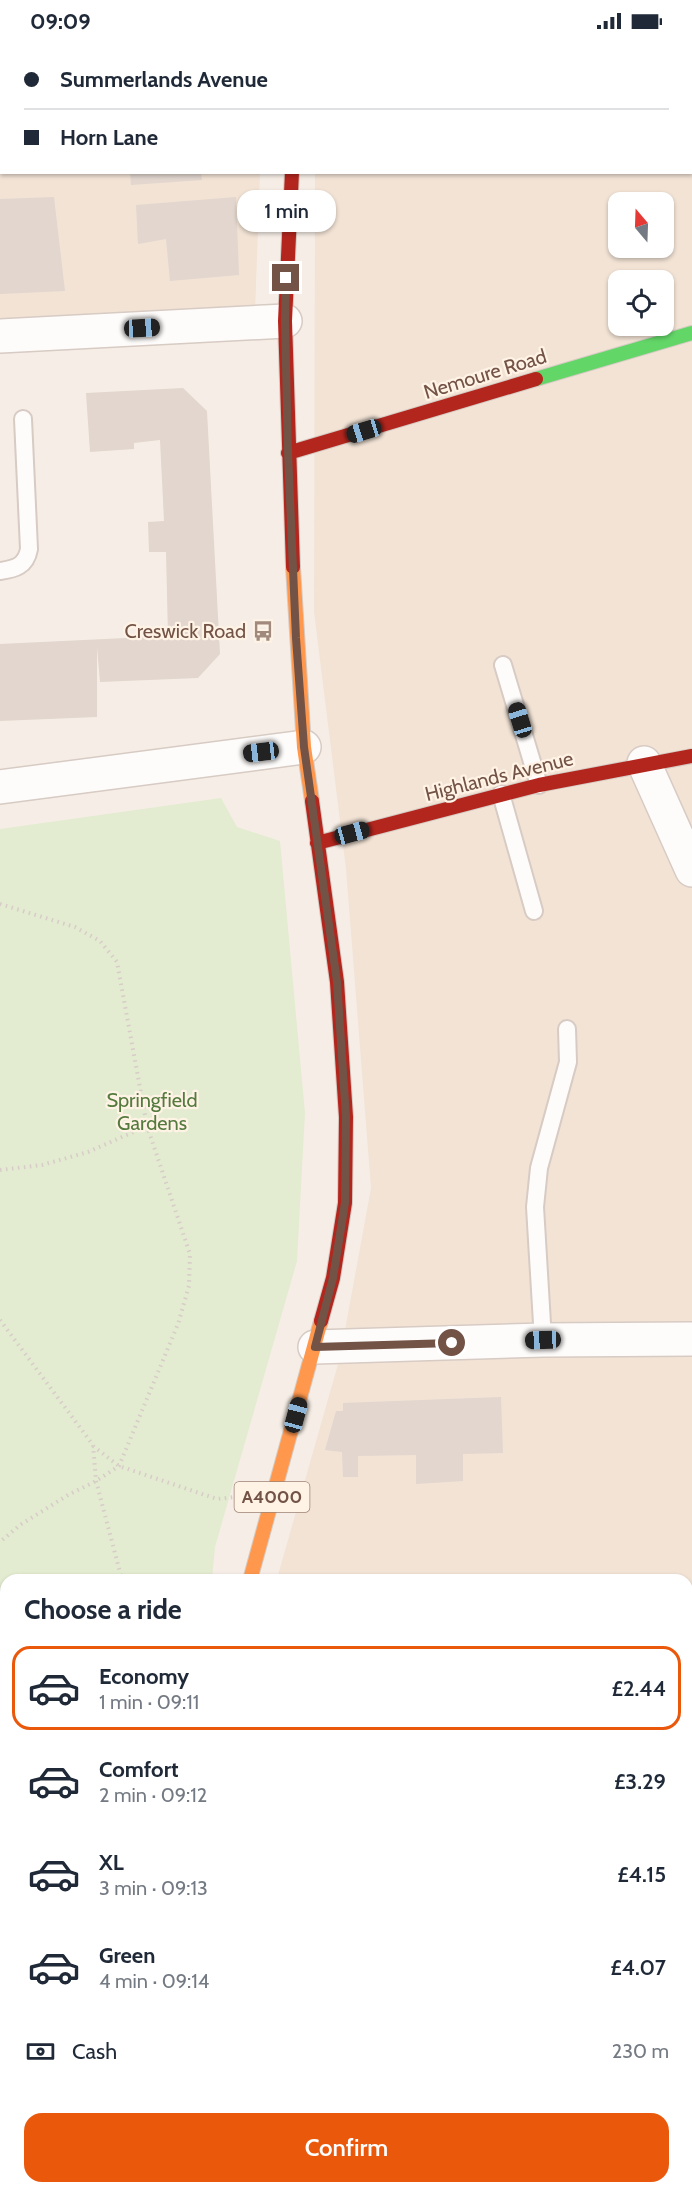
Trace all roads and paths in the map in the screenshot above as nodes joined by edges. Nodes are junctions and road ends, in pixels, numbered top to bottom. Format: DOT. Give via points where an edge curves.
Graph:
graph roads {
  1 [pos="292,174"];
  2 [pos="285,321"];
  3 [pos="692,333"];
  4 [pos="0,336"];
  5 [pos="23,419"];
  6 [pos="288,453"];
  7 [pos="0,571"];
  8 [pos="503,665"];
  9 [pos="304,747"];
  10 [pos="692,756"];
  11 [pos="644,763"];
  12 [pos="539,785"];
  13 [pos="0,787"];
  14 [pos="501,795"];
  15 [pos="317,843"];
  16 [pos="692,870"];
  17 [pos="0,904"];
  18 [pos="534,910"];
  19 [pos="567,1029"];
  20 [pos="147,1126"];
  21 [pos="0,1170"];
  22 [pos="0,1320"];
  23 [pos="692,1339"];
  24 [pos="543,1340"];
  25 [pos="315,1347"];
  26 [pos="93,1445"];
  27 [pos="119,1466"];
  28 [pos="96,1481"];
  29 [pos="235,1497"];
  30 [pos="0,1542"];
  31 [pos="121,1574"];
  32 [pos="252,1574"];
  1 -- 2 [label="main road, A4000"];
  2 -- 4 [label="street"];
  2 -- 6 [label="main road, A4000"];
  3 -- 6 [label="main road, Nemoure Road"];
  5 -- 7 [label="lane" via="28,558 22,565"];
  6 -- 9 [label="main road, A4000"];
  8 -- 12 [label="lane"];
  9 -- 13 [label="street"];
  9 -- 15 [label="main road, A4000"];
  10 -- 11 [label="main road, Highlands Avenue"];
  11 -- 12 [label="main road, Highlands Avenue"];
  11 -- 16 [label="street"];
  12 -- 14 [label="main road, Highlands Avenue"];
  14 -- 15 [label="main road, Highlands Avenue"];
  14 -- 18 [label="lane"];
  15 -- 25 [label="main road, A4000" via="337,982 346,1117 345,1203 333,1278"];
  17 -- 20 [label="path" via="75,927 100,940 117,962"];
  19 -- 24 [label="lane" via="568,1062 539,1168 535,1206"];
  20 -- 21 [label="path" via="88,1152 42,1165"];
  20 -- 27 [label="path" via="190,1254 189,1286 178,1324"];
  22 -- 26 [label="path"];
  23 -- 24 [label="street"];
  24 -- 25 [label="street"];
  25 -- 32 [label="main road, A4000"];
  26 -- 27 [label="path"];
  26 -- 28 [label="path"];
  27 -- 28 [label="path"];
  27 -- 29 [label="path" via="217,1499"];
  28 -- 30 [label="path" via="20,1525"];
  28 -- 31 [label="path"];
}
